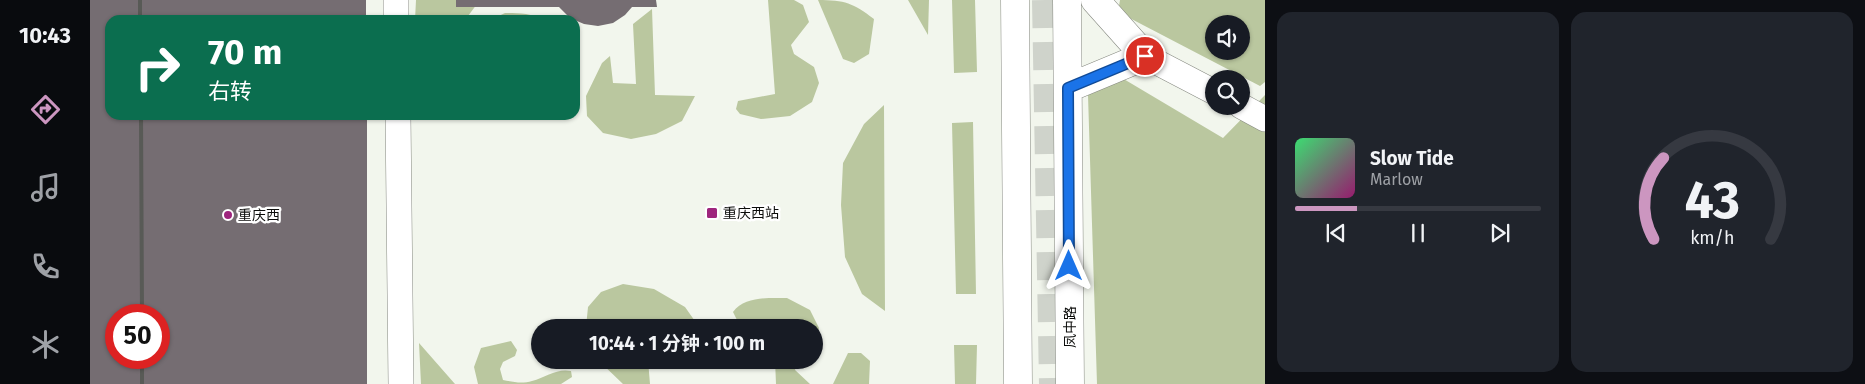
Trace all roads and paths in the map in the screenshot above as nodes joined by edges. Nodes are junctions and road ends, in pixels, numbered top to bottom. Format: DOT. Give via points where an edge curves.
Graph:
graph roads {
  1 [pos="396,0"];
  2 [pos="1015,0"];
  3 [pos="1067,0"];
  4 [pos="1095,0"];
  5 [pos="396,15"];
  6 [pos="1145,56"];
  7 [pos="1205,87"];
  8 [pos="1068,88"];
  9 [pos="1250,111"];
  10 [pos="1265,119"];
  11 [pos="398,120"];
  12 [pos="401,384"];
  13 [pos="1018,384"];
  14 [pos="1070,384"];
  1 -- 5 [label="street"];
  2 -- 13 [label="main road"];
  3 -- 8 [label="main road, 凤中路"];
  4 -- 6 [label="main road"];
  6 -- 7 [label="street"];
  6 -- 8 [label="main road"];
  8 -- 14 [label="main road, 凤中路"];
  9 -- 10 [label="street"];
  11 -- 12 [label="street"];
}
